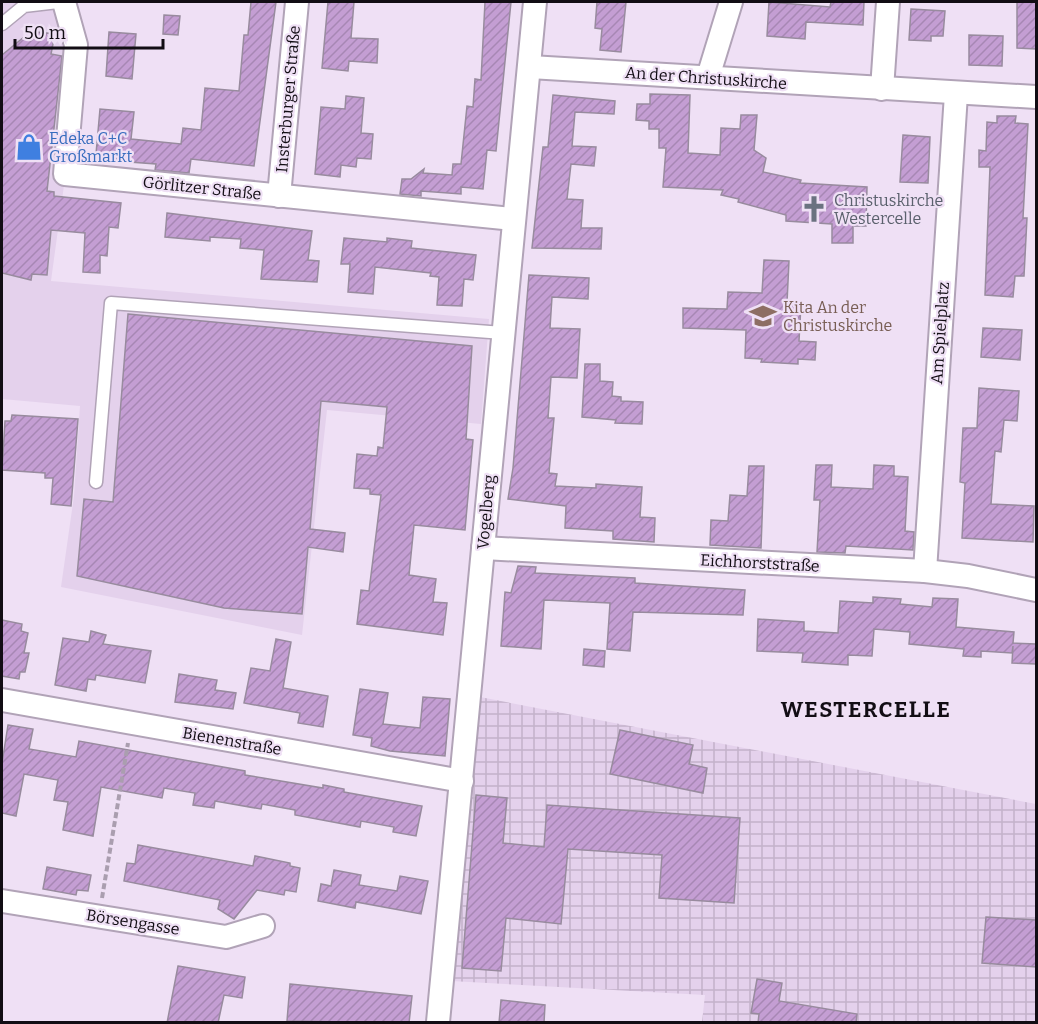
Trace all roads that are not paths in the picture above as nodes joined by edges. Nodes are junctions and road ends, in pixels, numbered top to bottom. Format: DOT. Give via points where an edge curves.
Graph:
graph roads {
  1 [pos="58,2"];
  2 [pos="64,2"];
  3 [pos="297,2"];
  4 [pos="535,2"];
  5 [pos="731,2"];
  6 [pos="888,2"];
  7 [pos="2,24"];
  8 [pos="530,67"];
  9 [pos="708,78"];
  10 [pos="882,89"];
  11 [pos="956,94"];
  12 [pos="1036,98"];
  13 [pos="279,196"];
  14 [pos="513,219"];
  15 [pos="503,333"];
  16 [pos="96,483"];
  17 [pos="483,548"];
  18 [pos="925,571"];
  19 [pos="1036,590"];
  20 [pos="2,700"];
  21 [pos="462,781"];
  22 [pos="2,901"];
  23 [pos="263,926"];
  24 [pos="438,1023"];
  1 -- 7 [label="lane" via="24,6"];
  2 -- 13 [label="street, Görlitzer Straße" via="76,45 65,174"];
  3 -- 13 [label="street, Insterburger Straße"];
  4 -- 8 [label="street, Vogelberg"];
  5 -- 9 [label="street"];
  6 -- 10 [label="street"];
  8 -- 9 [label="street, An der Christuskirche"];
  8 -- 14 [label="street, Vogelberg"];
  9 -- 10 [label="street, An der Christuskirche"];
  10 -- 11 [label="street, An der Christuskirche"];
  11 -- 12 [label="street, An der Christuskirche"];
  11 -- 18 [label="street, Am Spielplatz"];
  13 -- 14 [label="street, Görlitzer Straße"];
  14 -- 15 [label="street, Vogelberg"];
  15 -- 16 [label="lane" via="111,303"];
  15 -- 17 [label="street, Vogelberg"];
  17 -- 18 [label="street, Eichhorststraße"];
  17 -- 21 [label="street, Vogelberg"];
  18 -- 19 [label="street, Eichhorststraße"];
  20 -- 21 [label="street, Bienenstraße"];
  21 -- 24 [label="street, Vogelberg"];
  22 -- 23 [label="street, Börsengasse" via="226,937"];
}
